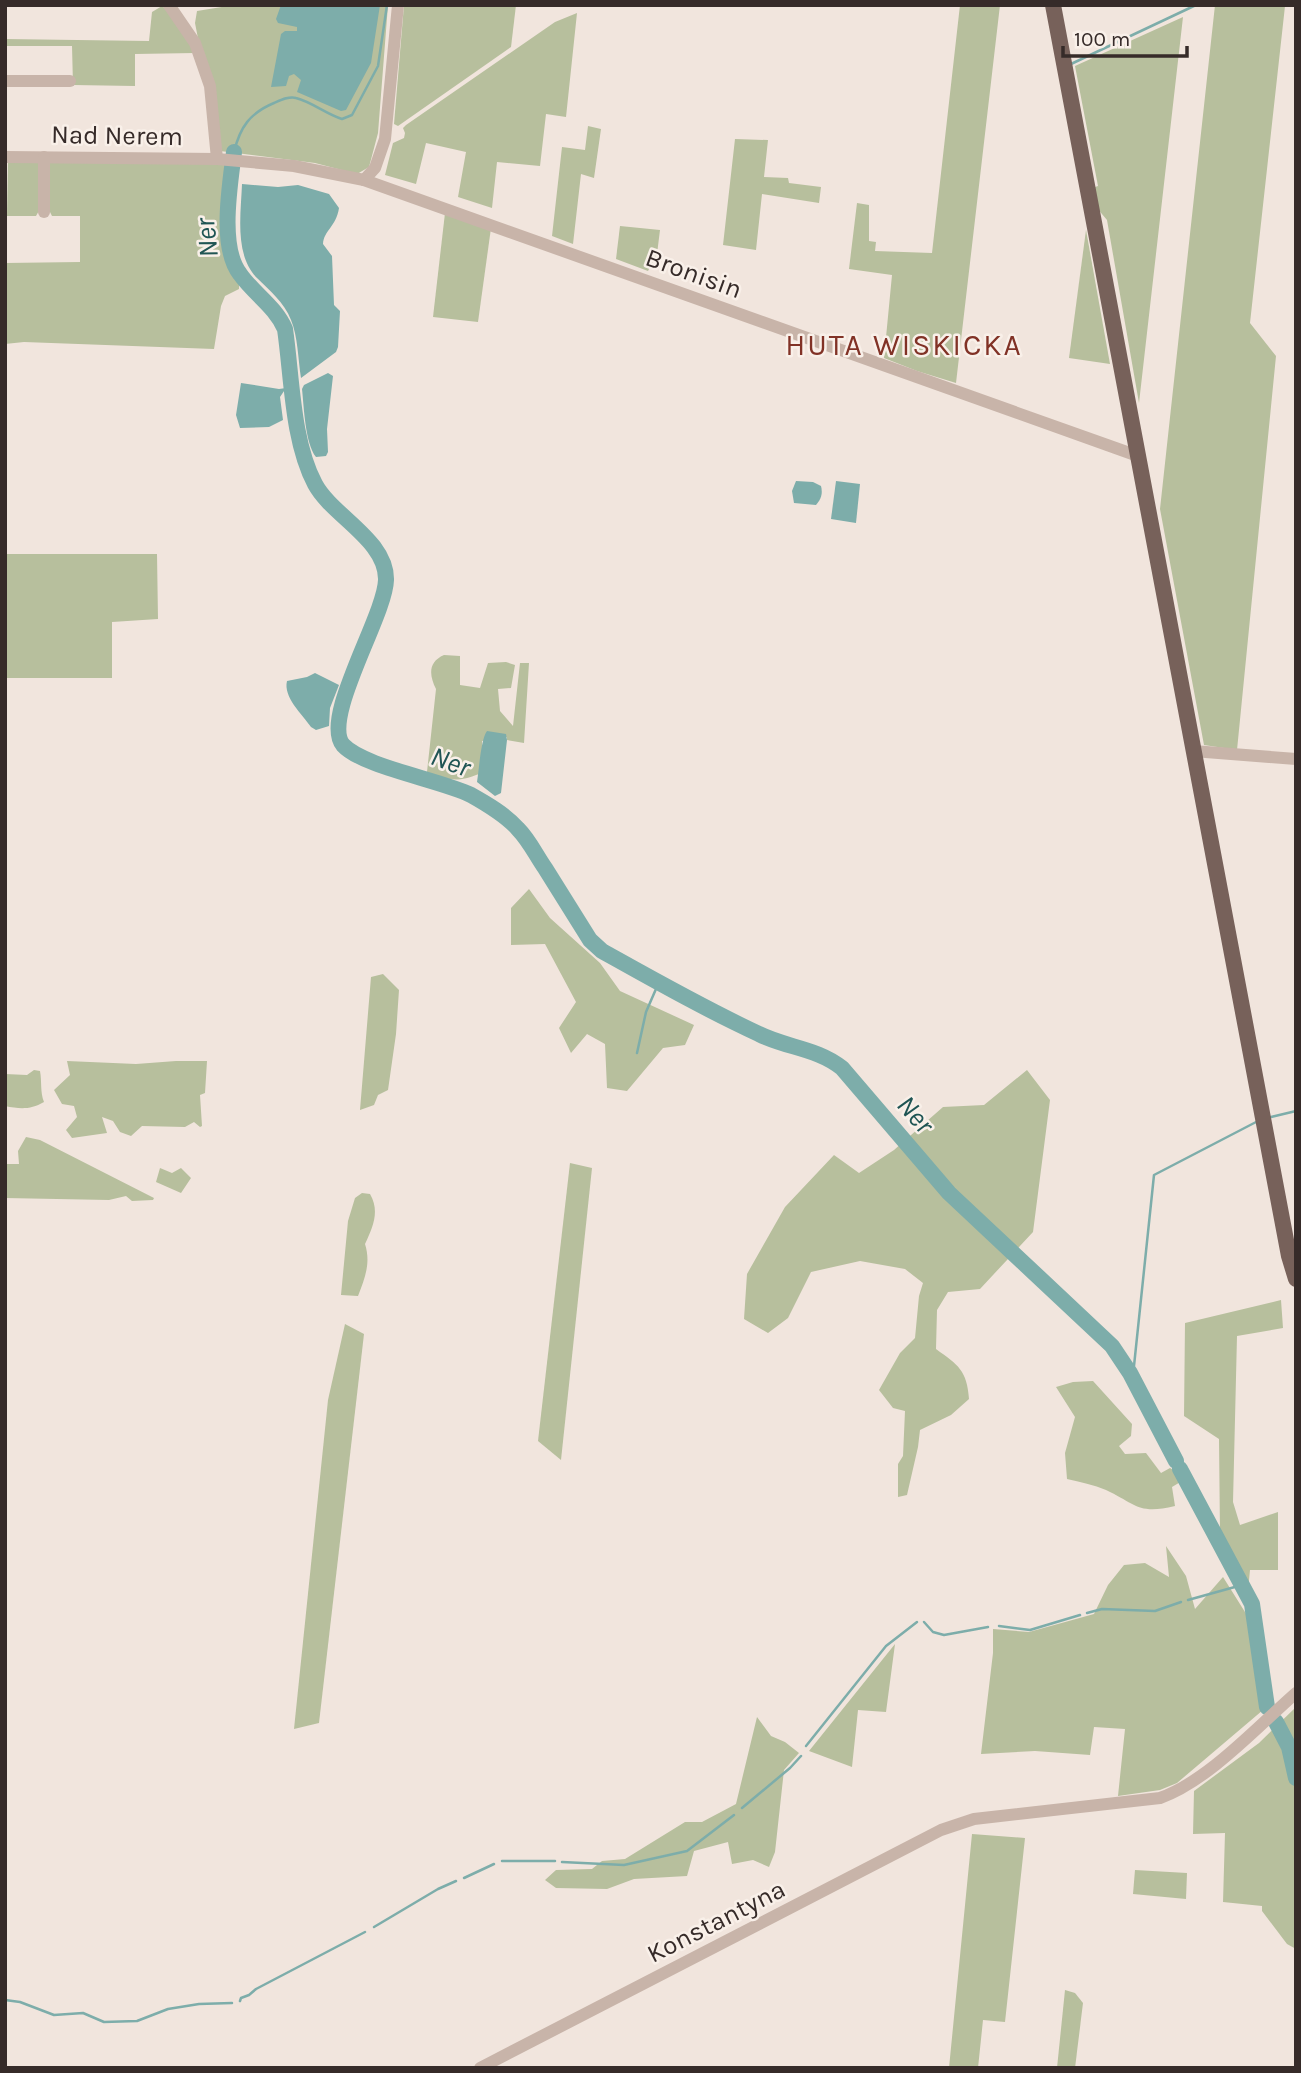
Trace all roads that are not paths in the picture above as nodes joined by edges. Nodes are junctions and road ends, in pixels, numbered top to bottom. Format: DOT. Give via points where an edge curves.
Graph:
graph roads {
  1 [pos="169,5"];
  2 [pos="398,5"];
  3 [pos="1053,5"];
  4 [pos="5,81"];
  5 [pos="70,81"];
  6 [pos="5,157"];
  7 [pos="44,157"];
  8 [pos="228,160"];
  9 [pos="363,180"];
  10 [pos="44,212"];
  11 [pos="1138,456"];
  12 [pos="1193,751"];
  13 [pos="1296,759"];
  14 [pos="1296,1279"];
  15 [pos="1296,1692"];
  16 [pos="480,2068"];
  1 -- 8 [label="street" via="195,43"];
  2 -- 9 [label="street" via="385,139 375,168"];
  3 -- 11 [label="main road"];
  4 -- 5 [label="street"];
  6 -- 7 [label="street, Nad Nerem"];
  7 -- 8 [label="street, Nad Nerem"];
  7 -- 10 [label="street"];
  8 -- 9 [label="street, Bronisin" via="294,166"];
  9 -- 11 [label="street, Bronisin"];
  11 -- 12 [label="main road"];
  12 -- 13 [label="street"];
  12 -- 14 [label="main road"];
  15 -- 16 [label="street, Konstantyna" via="1199,1779 1178,1792 1160,1798 974,1819 941,1830"];
}
